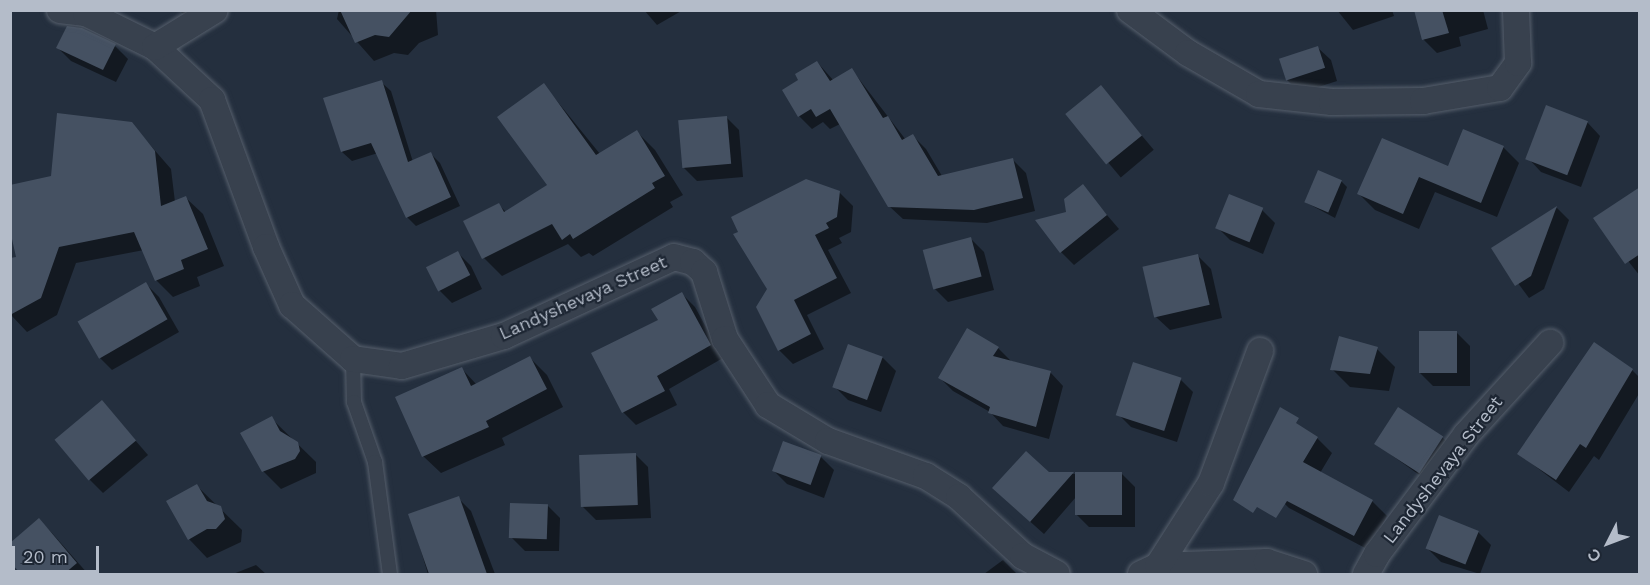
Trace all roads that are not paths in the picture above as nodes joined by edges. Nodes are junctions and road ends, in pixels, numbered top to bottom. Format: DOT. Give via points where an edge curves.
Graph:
graph roads {
  1 [pos="60,10"];
  2 [pos="215,10"];
  3 [pos="1130,10"];
  4 [pos="1516,10"];
  5 [pos="155,47"];
  6 [pos="1550,343"];
  7 [pos="1260,351"];
  8 [pos="352,359"];
  9 [pos="1149,570"];
  10 [pos="390,574"];
  11 [pos="1057,574"];
  12 [pos="1304,574"];
  13 [pos="1366,574"];
  1 -- 5 [label="street" via="86,13"];
  2 -- 5 [label="street"];
  3 -- 4 [label="street" via="1188,53 1259,94 1332,102 1423,100 1500,88 1518,63"];
  5 -- 8 [label="street" via="212,100 266,247 292,305"];
  6 -- 13 [label="street, Landyshevaya Street" via="1466,435"];
  7 -- 9 [label="street" via="1211,483"];
  8 -- 10 [label="lane" via="354,402 375,462"];
  8 -- 11 [label="street, Landyshevaya Street" via="402,366 504,336 674,256 693,262 704,272 725,339 768,405 828,441 926,476 959,497 1023,556"];
  9 -- 12 [label="street" via="1267,562"];
}
